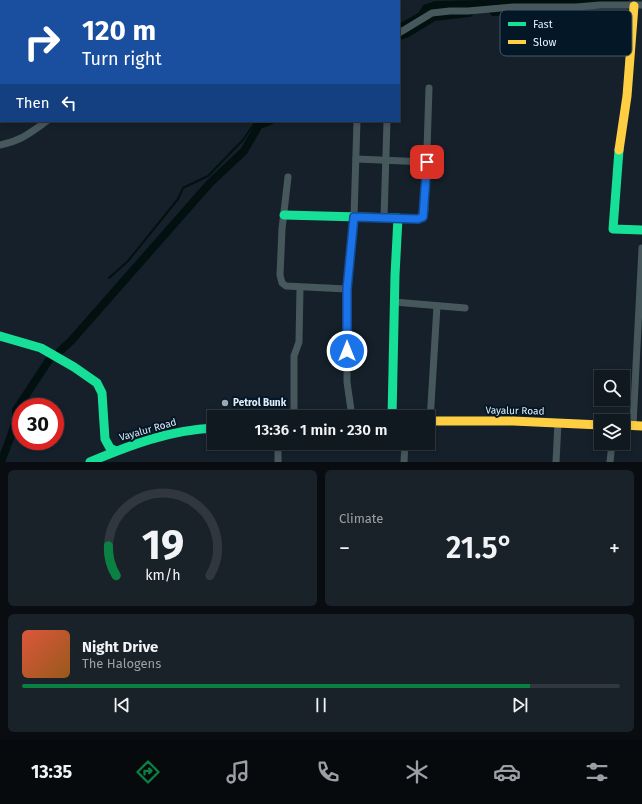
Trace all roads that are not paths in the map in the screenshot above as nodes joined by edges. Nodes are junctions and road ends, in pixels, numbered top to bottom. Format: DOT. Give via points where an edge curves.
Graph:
graph roads {
  1 [pos="638,5"];
  2 [pos="632,28"];
  3 [pos="400,32"];
  4 [pos="630,56"];
  5 [pos="429,88"];
  6 [pos="46,122"];
  7 [pos="357,122"];
  8 [pos="387,122"];
  9 [pos="0,145"];
  10 [pos="356,159"];
  11 [pos="386,160"];
  12 [pos="427,162"];
  13 [pos="288,177"];
  14 [pos="284,215"];
  15 [pos="354,217"];
  16 [pos="384,218"];
  17 [pos="398,218"];
  18 [pos="642,230"];
  19 [pos="642,248"];
  20 [pos="300,288"];
  21 [pos="347,289"];
  22 [pos="394,302"];
  23 [pos="437,306"];
  24 [pos="465,308"];
  25 [pos="0,336"];
  26 [pos="294,410"];
  27 [pos="351,410"];
  28 [pos="392,410"];
  29 [pos="430,410"];
  30 [pos="435,421"];
  31 [pos="558,423"];
  32 [pos="594,424"];
  33 [pos="637,425"];
  34 [pos="207,428"];
  35 [pos="278,450"];
  36 [pos="405,450"];
  37 [pos="611,450"];
  38 [pos="116,451"];
  39 [pos="90,462"];
  40 [pos="278,462"];
  41 [pos="404,462"];
  42 [pos="556,462"];
  43 [pos="610,462"];
  1 -- 2 [label="street"];
  1 -- 3 [label="street" via="450,10 432,13"];
  4 -- 18 [label="street" via="613,229"];
  5 -- 12 [label="street"];
  6 -- 9 [label="street" via="23,138"];
  7 -- 10 [label="street"];
  8 -- 11 [label="street"];
  10 -- 11 [label="street"];
  10 -- 15 [label="street"];
  11 -- 12 [label="street"];
  11 -- 16 [label="street"];
  12 -- 17 [label="street" via="423,217"];
  13 -- 14 [label="street"];
  14 -- 15 [label="street"];
  14 -- 20 [label="street" via="280,275 282,283 286,286"];
  15 -- 16 [label="street"];
  15 -- 21 [label="street"];
  16 -- 17 [label="street"];
  17 -- 22 [label="street"];
  19 -- 33 [label="street"];
  20 -- 21 [label="street"];
  20 -- 26 [label="street" via="299,342 294,356"];
  21 -- 27 [label="street" via="347,382"];
  22 -- 23 [label="street"];
  22 -- 28 [label="street"];
  23 -- 24 [label="street"];
  23 -- 29 [label="street"];
  25 -- 38 [label="street" via="41,348 97,382 102,393 105,439 110,448"];
  30 -- 31 [label="street, Vayalur Road"];
  31 -- 32 [label="street, Vayalur Road"];
  31 -- 42 [label="street"];
  34 -- 38 [label="street, Vayalur Road" via="157,438"];
  35 -- 40 [label="street"];
  36 -- 41 [label="street"];
  37 -- 43 [label="street"];
  38 -- 39 [label="street, Vayalur Road"];
}
